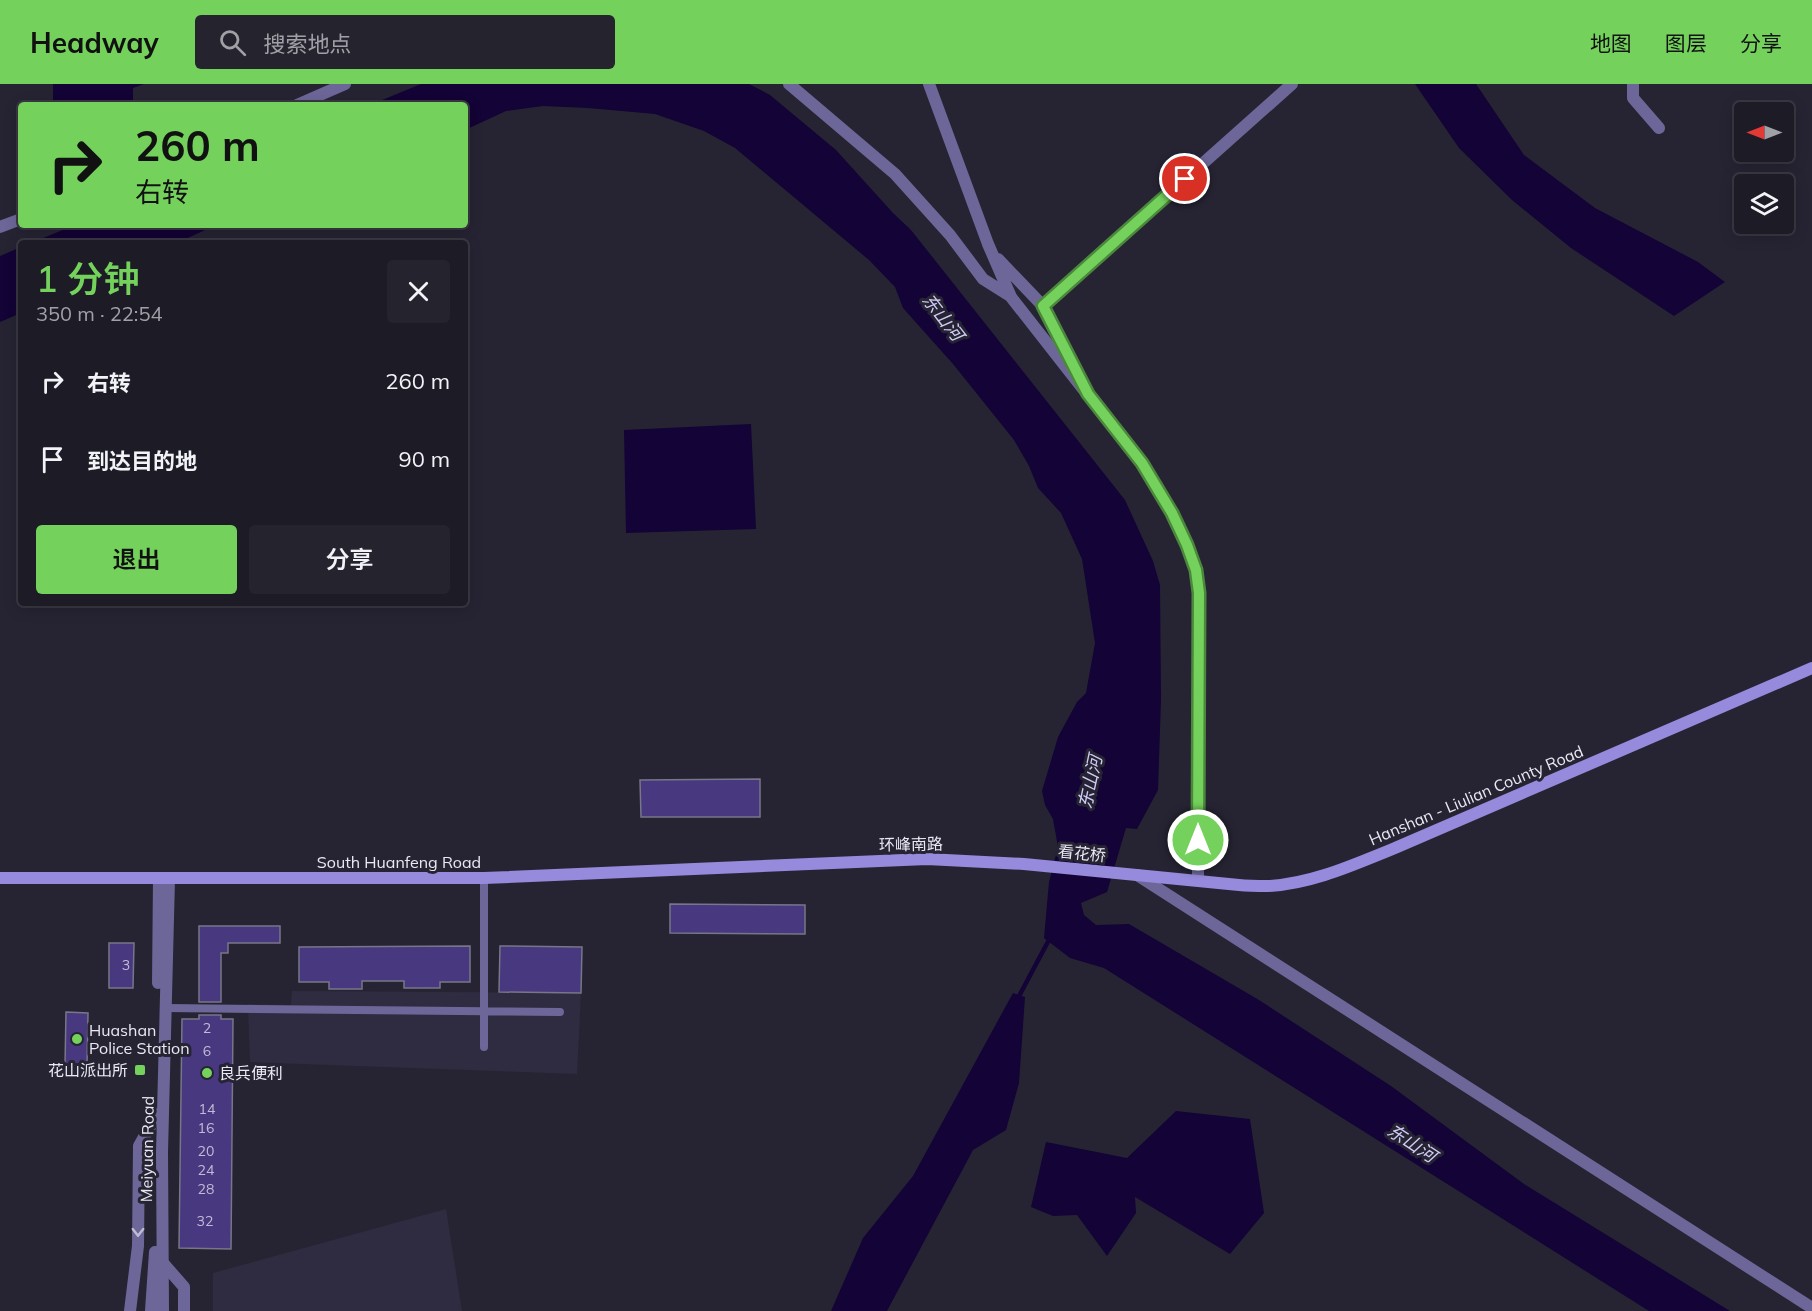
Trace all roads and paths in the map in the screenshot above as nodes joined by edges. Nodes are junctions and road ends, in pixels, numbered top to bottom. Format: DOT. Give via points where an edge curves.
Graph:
graph roads {
  1 [pos="345,84"];
  2 [pos="789,84"];
  3 [pos="929,84"];
  4 [pos="1292,84"];
  5 [pos="1633,84"];
  6 [pos="304,102"];
  7 [pos="1659,128"];
  8 [pos="18,220"];
  9 [pos="0,227"];
  10 [pos="991,252"];
  11 [pos="1011,297"];
  12 [pos="1043,306"];
  13 [pos="1088,394"];
  14 [pos="1812,668"];
  15 [pos="1024,864"];
  16 [pos="1137,875"];
  17 [pos="0,878"];
  18 [pos="484,878"];
  19 [pos="164,879"];
  20 [pos="1198,880"];
  21 [pos="166,1008"];
  22 [pos="484,1011"];
  23 [pos="560,1012"];
  24 [pos="484,1047"];
  25 [pos="157,1114"];
  26 [pos="163,1263"];
  27 [pos="1812,1308"];
  28 [pos="130,1311"];
  29 [pos="151,1311"];
  30 [pos="163,1311"];
  31 [pos="184,1311"];
  1 -- 6 [label="street"];
  2 -- 11 [label="street" via="895,174 983,279"];
  3 -- 10 [label="street"];
  4 -- 12 [label="street"];
  5 -- 7 [label="street" via="1633,98"];
  8 -- 9 [label="street"];
  10 -- 11 [label="street"];
  10 -- 12 [label="street"];
  11 -- 13 [label="street"];
  12 -- 13 [label="street"];
  13 -- 20 [label="street" via="1157,486 1196,570"];
  14 -- 20 [label="main road, Hanshan - Liulian County Road" via="1333,873 1270,886"];
  15 -- 16 [label="main road, 看花桥"];
  15 -- 18 [label="main road, South Huanfeng Road" via="927,859"];
  16 -- 20 [label="main road, Hanshan - Liulian County Road"];
  16 -- 27 [label="street"];
  17 -- 19 [label="main road, South Huanfeng Road"];
  18 -- 19 [label="main road, South Huanfeng Road"];
  18 -- 22 [label="lane"];
  19 -- 21 [label="street, Meiyuan Road"];
  19 -- 25 [label="street, Meiyuan Road"];
  21 -- 22 [label="lane"];
  21 -- 26 [label="street, Meiyuan Road"];
  22 -- 23 [label="lane"];
  22 -- 24 [label="lane"];
  25 -- 28 [label="street, one-way" via="139,1146 138,1246"];
  25 -- 29 [label="street, Meiyuan Road"];
  26 -- 30 [label="street, Meiyuan Road"];
  26 -- 31 [label="street" via="184,1287"];
}
